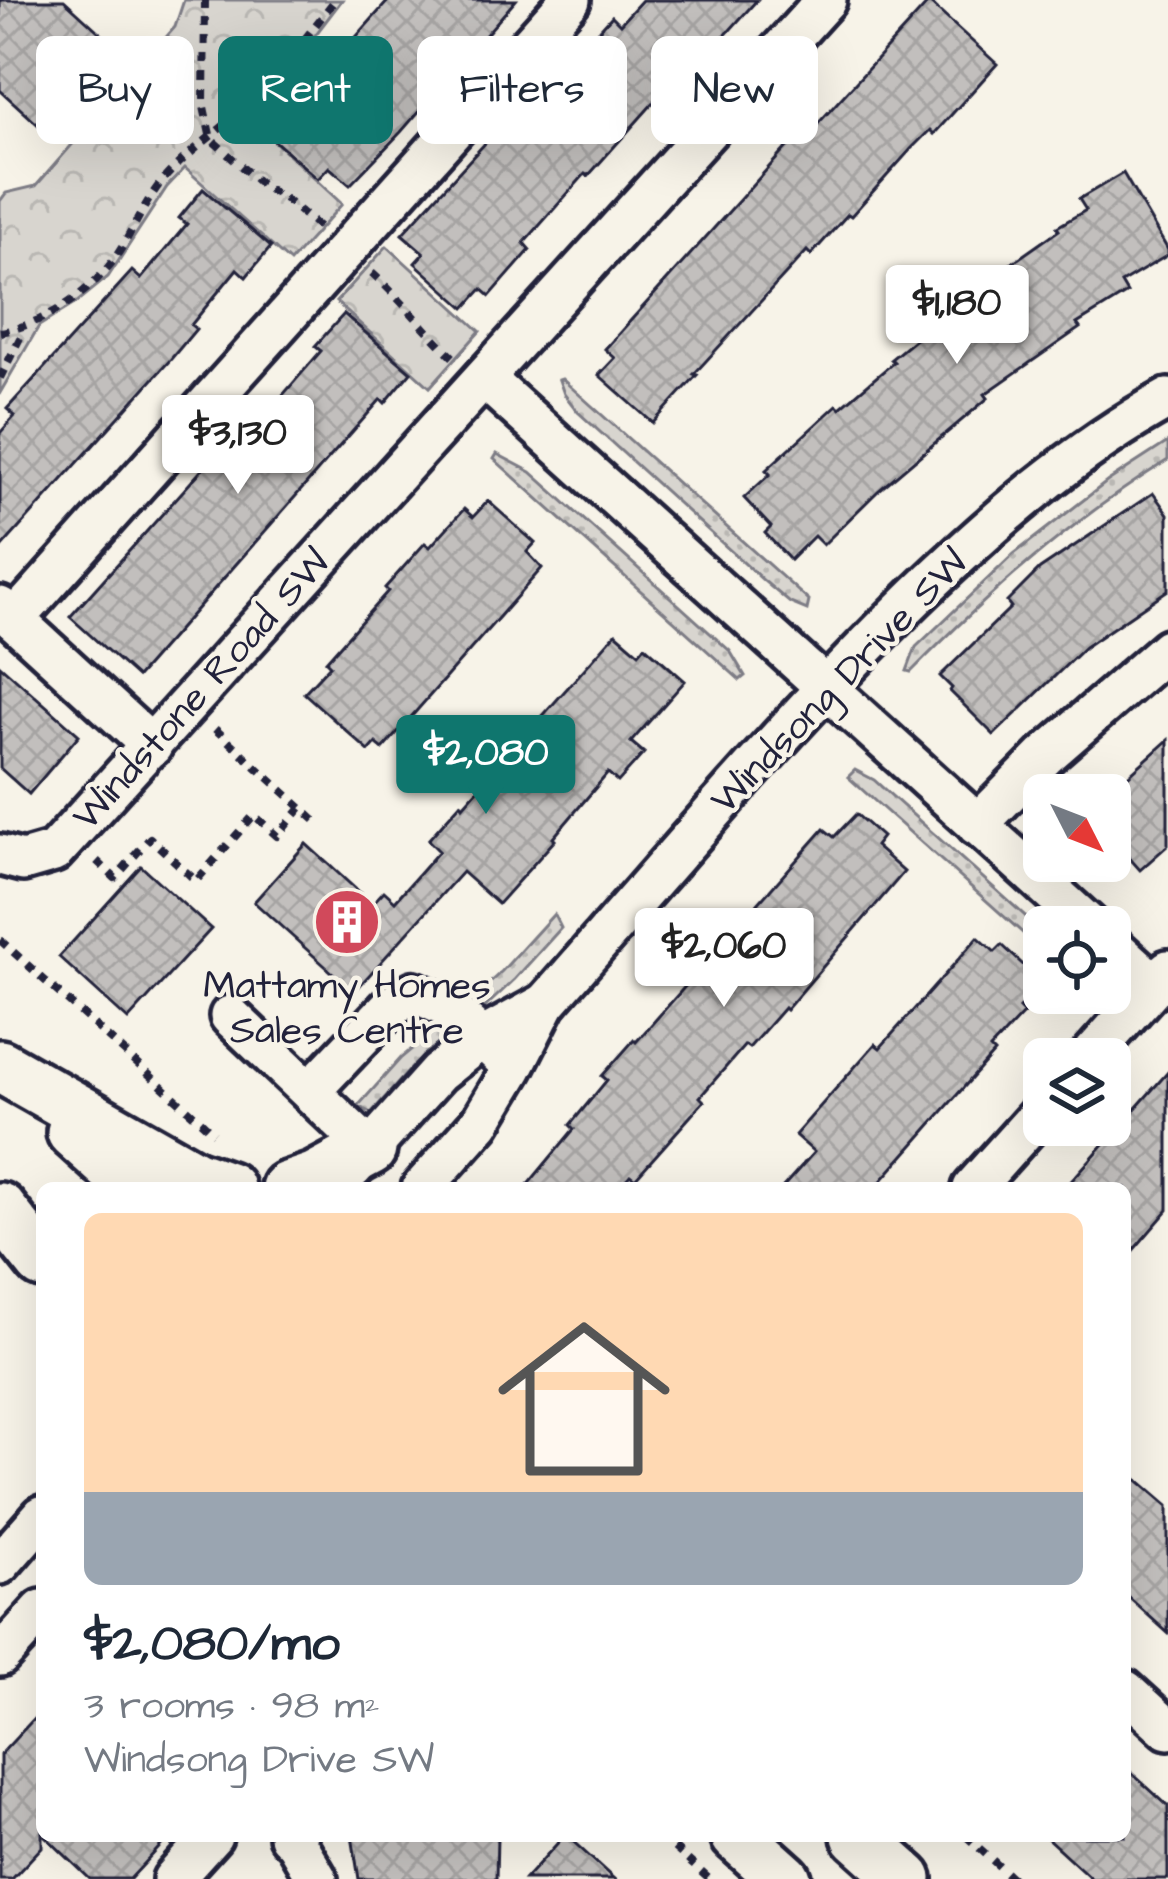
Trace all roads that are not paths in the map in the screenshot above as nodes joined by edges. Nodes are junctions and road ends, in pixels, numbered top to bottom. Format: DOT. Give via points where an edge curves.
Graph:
graph roads {
  1 [pos="570,0"];
  2 [pos="826,0"];
  3 [pos="482,380"];
  4 [pos="1168,399"];
  5 [pos="7,613"];
  6 [pos="1168,650"];
  7 [pos="825,689"];
  8 [pos="152,746"];
  9 [pos="977,825"];
  10 [pos="0,855"];
  11 [pos="1067,906"];
  12 [pos="1131,958"];
  13 [pos="1161,977"];
  14 [pos="546,1003"];
  15 [pos="230,1016"];
  16 [pos="482,1038"];
  17 [pos="1107,1038"];
  18 [pos="0,1066"];
  19 [pos="513,1068"];
  20 [pos="310,1091"];
  21 [pos="1023,1132"];
  22 [pos="370,1149"];
  23 [pos="228,1167"];
  24 [pos="0,1176"];
  25 [pos="128,1182"];
  26 [pos="304,1182"];
  27 [pos="340,1182"];
  28 [pos="427,1182"];
  29 [pos="978,1182"];
  30 [pos="36,1207"];
  31 [pos="0,1209"];
  32 [pos="36,1254"];
  33 [pos="36,1523"];
  34 [pos="0,1564"];
  35 [pos="36,1617"];
  36 [pos="0,1656"];
  37 [pos="1131,1695"];
  38 [pos="1168,1729"];
  39 [pos="207,1842"];
  40 [pos="295,1842"];
  41 [pos="744,1842"];
  42 [pos="865,1842"];
  43 [pos="173,1879"];
  44 [pos="316,1879"];
  45 [pos="785,1879"];
  46 [pos="906,1879"];
  1 -- 5 [label="street"];
  2 -- 3 [label="street, Windstone Road SW"];
  3 -- 7 [label="street"];
  3 -- 8 [label="street, Windstone Road SW"];
  4 -- 7 [label="street, Windsong Drive SW" via="1071,461 966,548"];
  5 -- 8 [label="street"];
  6 -- 9 [label="street"];
  7 -- 9 [label="street"];
  7 -- 14 [label="street, Windsong Drive SW"];
  8 -- 10 [label="street, Windstone Road SW" via="54,852 23,861"];
  9 -- 11 [label="street"];
  12 -- 13 [label="street"];
  13 -- 17 [label="street"];
  14 -- 16 [label="street, Windsong Drive SW"];
  14 -- 19 [label="street, Windsong Drive SW"];
  15 -- 20 [label="street"];
  16 -- 19 [label="street"];
  16 -- 20 [label="street" via="452,1010 414,992"];
  16 -- 22 [label="street, Windsong Drive SW" via="438,1073"];
  18 -- 23 [label="main road" via="194,1177"];
  18 -- 25 [label="main road"];
  19 -- 28 [label="street, Windsong Drive SW" via="480,1123"];
  20 -- 22 [label="street"];
  21 -- 29 [label="street"];
  22 -- 26 [label="main road"];
  22 -- 27 [label="street, Windsong Drive SW"];
  24 -- 30 [label="main road"];
  31 -- 32 [label="main road"];
  33 -- 34 [label="street"];
  35 -- 36 [label="street"];
  37 -- 38 [label="street"];
  39 -- 43 [label="street"];
  40 -- 44 [label="street"];
  41 -- 45 [label="main road"];
  42 -- 46 [label="main road"];
}
